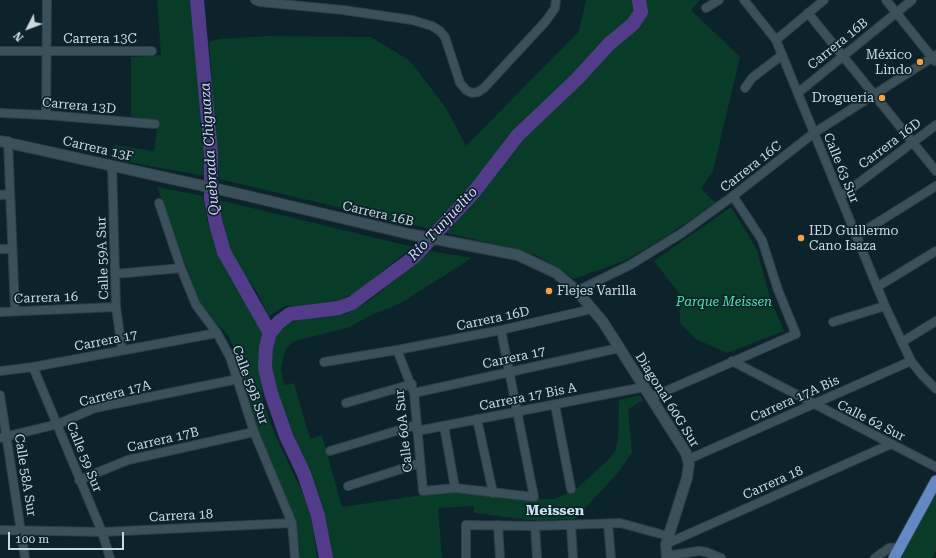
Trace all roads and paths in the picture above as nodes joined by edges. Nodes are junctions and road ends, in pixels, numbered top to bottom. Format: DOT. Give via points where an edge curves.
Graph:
graph roads {
  1 [pos="47,0"];
  2 [pos="255,0"];
  3 [pos="556,0"];
  4 [pos="719,0"];
  5 [pos="744,0"];
  6 [pos="824,0"];
  7 [pos="886,0"];
  8 [pos="912,0"];
  9 [pos="706,8"];
  10 [pos="808,13"];
  11 [pos="897,13"];
  12 [pos="776,40"];
  13 [pos="0,51"];
  14 [pos="46,51"];
  15 [pos="152,51"];
  16 [pos="782,55"];
  17 [pos="843,56"];
  18 [pos="935,58"];
  19 [pos="745,88"];
  20 [pos="799,92"];
  21 [pos="874,95"];
  22 [pos="0,113"];
  23 [pos="46,115"];
  24 [pos="155,124"];
  25 [pos="936,124"];
  26 [pos="814,133"];
  27 [pos="4,141"];
  28 [pos="912,142"];
  29 [pos="112,165"];
  30 [pos="936,171"];
  31 [pos="190,183"];
  32 [pos="936,186"];
  33 [pos="10,194"];
  34 [pos="0,195"];
  35 [pos="733,196"];
  36 [pos="840,197"];
  37 [pos="159,203"];
  38 [pos="856,236"];
  39 [pos="0,249"];
  40 [pos="12,249"];
  41 [pos="936,251"];
  42 [pos="181,268"];
  43 [pos="115,274"];
  44 [pos="877,287"];
  45 [pos="577,291"];
  46 [pos="885,306"];
  47 [pos="116,307"];
  48 [pos="592,309"];
  49 [pos="15,311"];
  50 [pos="0,312"];
  51 [pos="936,321"];
  52 [pos="833,322"];
  53 [pos="501,330"];
  54 [pos="217,333"];
  55 [pos="902,342"];
  56 [pos="619,348"];
  57 [pos="122,350"];
  58 [pos="397,350"];
  59 [pos="732,361"];
  60 [pos="912,361"];
  61 [pos="324,362"];
  62 [pos="33,367"];
  63 [pos="0,371"];
  64 [pos="509,372"];
  65 [pos="238,379"];
  66 [pos="412,384"];
  67 [pos="644,388"];
  68 [pos="936,388"];
  69 [pos="414,393"];
  70 [pos="0,395"];
  71 [pos="650,398"];
  72 [pos="346,403"];
  73 [pos="813,404"];
  74 [pos="555,405"];
  75 [pos="516,412"];
  76 [pos="477,419"];
  77 [pos="58,424"];
  78 [pos="444,426"];
  79 [pos="417,428"];
  80 [pos="254,432"];
  81 [pos="3,438"];
  82 [pos="891,444"];
  83 [pos="330,452"];
  84 [pos="689,459"];
  85 [pos="420,463"];
  86 [pos="936,467"];
  87 [pos="79,480"];
  88 [pos="936,481"];
  89 [pos="348,486"];
  90 [pos="455,488"];
  91 [pos="571,489"];
  92 [pos="493,493"];
  93 [pos="292,523"];
  94 [pos="608,524"];
  95 [pos="498,525"];
  96 [pos="571,525"];
  97 [pos="535,526"];
  98 [pos="0,530"];
  99 [pos="21,530"];
  100 [pos="102,532"];
  101 [pos="667,540"];
  102 [pos="900,547"];
  103 [pos="666,557"];
  104 [pos="25,558"];
  105 [pos="110,558"];
  106 [pos="295,558"];
  107 [pos="466,558"];
  108 [pos="500,558"];
  109 [pos="537,558"];
  110 [pos="573,558"];
  111 [pos="611,558"];
  112 [pos="721,558"];
  113 [pos="875,558"];
  114 [pos="894,558"];
  1 -- 14 [label="street"];
  2 -- 3 [label="street" via="412,20 432,26 445,37 460,83 472,93 484,88 546,21 555,8"];
  4 -- 9 [label="street"];
  5 -- 12 [label="street, Calle 63 Sur"];
  6 -- 10 [label="street"];
  7 -- 11 [label="street"];
  8 -- 11 [label="street, Carrera 16B"];
  10 -- 12 [label="street"];
  10 -- 17 [label="street"];
  11 -- 17 [label="street, Carrera 16B"];
  11 -- 18 [label="street"];
  12 -- 16 [label="street, Calle 63 Sur"];
  13 -- 14 [label="street, Carrera 13C"];
  14 -- 15 [label="street, Carrera 13C"];
  14 -- 23 [label="street"];
  16 -- 19 [label="street" via="752,78"];
  16 -- 20 [label="street, Calle 63 Sur"];
  17 -- 20 [label="street, Carrera 16B"];
  17 -- 21 [label="street"];
  18 -- 21 [label="street, Carrera 16C"];
  20 -- 26 [label="street, Calle 63 Sur"];
  21 -- 26 [label="street, Carrera 16C"];
  21 -- 28 [label="street"];
  22 -- 23 [label="street, Carrera 13D"];
  23 -- 24 [label="street, Carrera 13D"];
  25 -- 28 [label="street, Carrera 16D"];
  26 -- 35 [label="street, Carrera 16C"];
  26 -- 36 [label="street, Calle 63 Sur"];
  27 -- 29 [label="street, Carrera 13F"];
  27 -- 33 [label="street"];
  28 -- 30 [label="street"];
  28 -- 36 [label="street, Carrera 16D"];
  29 -- 31 [label="street, Carrera 13F"];
  29 -- 43 [label="street, Calle 59A Sur"];
  31 -- 45 [label="street, Carrera 16B" via="459,245 518,255 556,273"];
  32 -- 38 [label="street"];
  33 -- 34 [label="street"];
  33 -- 40 [label="street"];
  35 -- 45 [label="street, Carrera 16C" via="682,233 630,265"];
  35 -- 59 [label="street" via="762,240 796,334"];
  36 -- 38 [label="street, Calle 63 Sur"];
  37 -- 42 [label="street, Calle 59B Sur"];
  38 -- 44 [label="street, Calle 63 Sur"];
  39 -- 40 [label="street"];
  40 -- 49 [label="street"];
  41 -- 44 [label="street"];
  42 -- 43 [label="street"];
  42 -- 54 [label="street, Calle 59B Sur" via="196,305"];
  43 -- 47 [label="street, Calle 59A Sur"];
  44 -- 46 [label="street, Calle 63 Sur"];
  45 -- 48 [label="street, Diagonal 60G Sur"];
  46 -- 52 [label="street"];
  46 -- 55 [label="street, Calle 63 Sur"];
  47 -- 49 [label="street, Carrera 16"];
  47 -- 57 [label="street, Calle 59A Sur"];
  48 -- 53 [label="street, Carrera 16D"];
  48 -- 56 [label="street, Diagonal 60G Sur"];
  49 -- 50 [label="street, Carrera 16"];
  51 -- 55 [label="street"];
  53 -- 58 [label="street, Carrera 16D"];
  53 -- 64 [label="street"];
  54 -- 57 [label="street, Carrera 17"];
  54 -- 65 [label="street, Calle 59B Sur"];
  55 -- 60 [label="street, Calle 63 Sur"];
  56 -- 64 [label="street, Carrera 17"];
  56 -- 67 [label="street, Diagonal 60G Sur"];
  57 -- 62 [label="street, Carrera 17"];
  58 -- 61 [label="street"];
  58 -- 66 [label="street, Calle 60A Sur"];
  59 -- 71 [label="street"];
  59 -- 73 [label="street, Calle 62 Sur"];
  60 -- 68 [label="street, Calle 63 Sur"];
  60 -- 73 [label="street, Carrera 17A Bis"];
  62 -- 63 [label="street, Carrera 17"];
  62 -- 77 [label="street, Calle 59 Sur"];
  64 -- 69 [label="street, Carrera 17"];
  64 -- 75 [label="street"];
  65 -- 77 [label="street, Carrera 17A" via="95,408"];
  65 -- 80 [label="street, Calle 59B Sur"];
  66 -- 69 [label="street, Calle 60A Sur"];
  66 -- 72 [label="street"];
  67 -- 71 [label="street, Diagonal 60G Sur"];
  67 -- 74 [label="street, Carrera 17 Bis A"];
  69 -- 79 [label="street, Calle 60A Sur"];
  70 -- 81 [label="street, Calle 58A Sur"];
  71 -- 84 [label="street, Diagonal 60G Sur"];
  73 -- 82 [label="street, Calle 62 Sur"];
  73 -- 84 [label="street, Carrera 17A Bis"];
  74 -- 75 [label="street, Carrera 17 Bis A"];
  74 -- 91 [label="street"];
  75 -- 76 [label="street, Carrera 17 Bis A"];
  75 -- 92 [label="street" via="534,497"];
  76 -- 78 [label="street, Carrera 17 Bis A"];
  76 -- 92 [label="street"];
  77 -- 81 [label="street, Carrera 17A"];
  77 -- 87 [label="street, Calle 59 Sur"];
  78 -- 79 [label="street, Carrera 17 Bis A"];
  78 -- 90 [label="street"];
  79 -- 83 [label="street, Carrera 17 Bis A"];
  79 -- 85 [label="street, Calle 60A Sur"];
  80 -- 87 [label="street, Carrera 17B" via="128,460"];
  80 -- 93 [label="street, Calle 59B Sur"];
  81 -- 99 [label="street, Calle 58A Sur"];
  82 -- 86 [label="street, Calle 62 Sur"];
  82 -- 101 [label="street, Carrera 18"];
  84 -- 101 [label="street, Diagonal 60G Sur" via="686,478"];
  85 -- 89 [label="street"];
  85 -- 90 [label="street, Calle 60A Sur" via="423,491"];
  87 -- 100 [label="street, Calle 59 Sur"];
  88 -- 102 [label="highway"];
  90 -- 92 [label="street"];
  93 -- 100 [label="street, Carrera 18"];
  93 -- 106 [label="street, Calle 59B Sur"];
  94 -- 96 [label="street"];
  94 -- 101 [label="street" via="624,524"];
  94 -- 111 [label="street"];
  95 -- 97 [label="street"];
  95 -- 107 [label="street" via="466,525"];
  95 -- 108 [label="street"];
  96 -- 97 [label="street"];
  96 -- 110 [label="street"];
  97 -- 109 [label="street"];
  98 -- 99 [label="street, Carrera 18"];
  99 -- 100 [label="street, Carrera 18"];
  99 -- 104 [label="street, Calle 58A Sur"];
  100 -- 105 [label="street, Calle 59 Sur"];
  101 -- 103 [label="street, Diagonal 60G Sur"];
  102 -- 113 [label="street" via="889,548"];
  102 -- 114 [label="highway"];
  103 -- 112 [label="street" via="699,551"];
}
